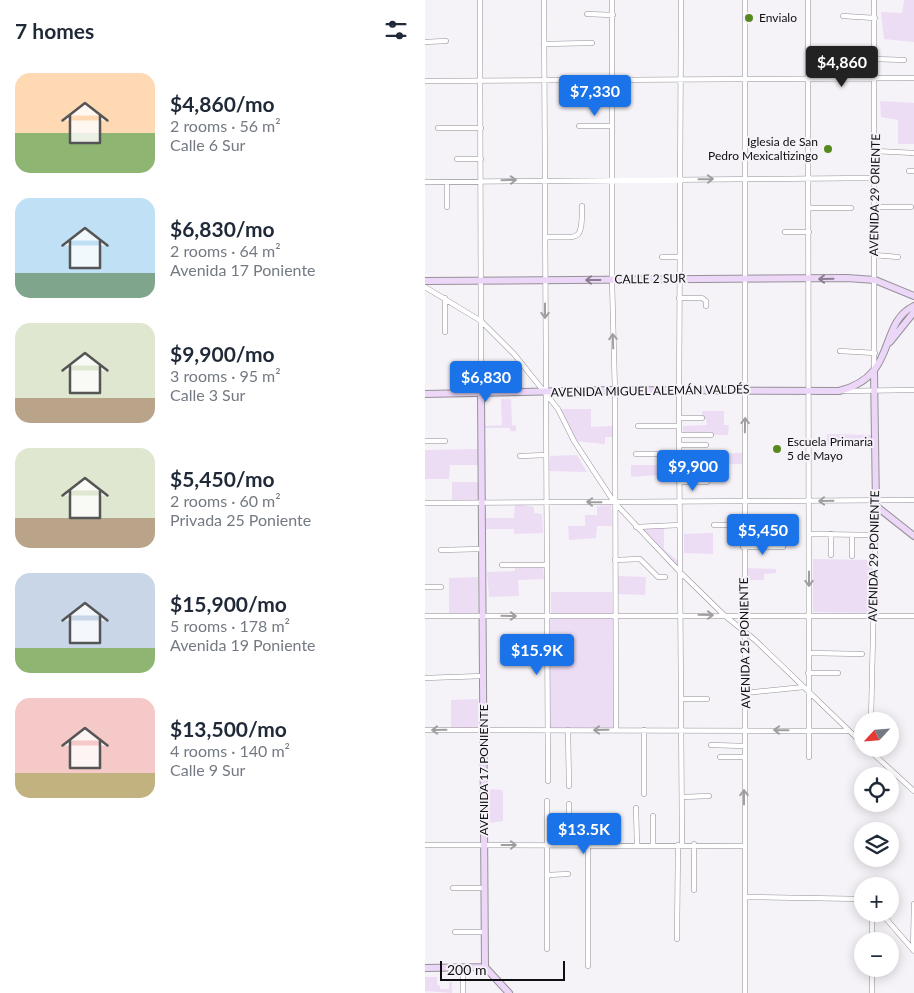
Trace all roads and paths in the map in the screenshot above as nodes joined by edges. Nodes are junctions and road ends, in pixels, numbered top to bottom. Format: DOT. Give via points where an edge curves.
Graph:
graph roads {
  1 [pos="480,0"];
  2 [pos="544,0"];
  3 [pos="612,0"];
  4 [pos="681,0"];
  5 [pos="745,0"];
  6 [pos="808,0"];
  7 [pos="875,0"];
  8 [pos="587,14"];
  9 [pos="613,15"];
  10 [pos="843,16"];
  11 [pos="875,18"];
  12 [pos="446,41"];
  13 [pos="425,42"];
  14 [pos="592,43"];
  15 [pos="544,44"];
  16 [pos="875,59"];
  17 [pos="904,60"];
  18 [pos="876,77"];
  19 [pos="612,78"];
  20 [pos="914,78"];
  21 [pos="680,79"];
  22 [pos="807,79"];
  23 [pos="479,80"];
  24 [pos="544,80"];
  25 [pos="745,80"];
  26 [pos="425,81"];
  27 [pos="579,126"];
  28 [pos="611,126"];
  29 [pos="438,128"];
  30 [pos="481,128"];
  31 [pos="876,151"];
  32 [pos="914,153"];
  33 [pos="481,158"];
  34 [pos="457,159"];
  35 [pos="745,178"];
  36 [pos="809,178"];
  37 [pos="876,178"];
  38 [pos="612,179"];
  39 [pos="679,179"];
  40 [pos="481,180"];
  41 [pos="544,180"];
  42 [pos="425,182"];
  43 [pos="447,182"];
  44 [pos="582,206"];
  45 [pos="875,206"];
  46 [pos="447,207"];
  47 [pos="911,207"];
  48 [pos="809,208"];
  49 [pos="851,208"];
  50 [pos="785,232"];
  51 [pos="809,232"];
  52 [pos="545,237"];
  53 [pos="874,255"];
  54 [pos="662,257"];
  55 [pos="679,257"];
  56 [pos="898,257"];
  57 [pos="679,279"];
  58 [pos="809,279"];
  59 [pos="545,280"];
  60 [pos="612,280"];
  61 [pos="746,280"];
  62 [pos="875,280"];
  63 [pos="425,281"];
  64 [pos="481,281"];
  65 [pos="425,287"];
  66 [pos="914,296"];
  67 [pos="445,298"];
  68 [pos="679,298"];
  69 [pos="706,306"];
  70 [pos="914,306"];
  71 [pos="914,312"];
  72 [pos="481,321"];
  73 [pos="445,332"];
  74 [pos="889,343"];
  75 [pos="840,351"];
  76 [pos="875,353"];
  77 [pos="874,372"];
  78 [pos="615,390"];
  79 [pos="679,390"];
  80 [pos="745,390"];
  81 [pos="809,390"];
  82 [pos="914,390"];
  83 [pos="839,391"];
  84 [pos="874,391"];
  85 [pos="546,392"];
  86 [pos="481,393"];
  87 [pos="425,394"];
  88 [pos="679,418"];
  89 [pos="702,418"];
  90 [pos="638,426"];
  91 [pos="679,426"];
  92 [pos="679,435"];
  93 [pos="711,435"];
  94 [pos="425,441"];
  95 [pos="445,441"];
  96 [pos="679,445"];
  97 [pos="706,445"];
  98 [pos="636,454"];
  99 [pos="679,454"];
  100 [pos="546,455"];
  101 [pos="520,456"];
  102 [pos="679,465"];
  103 [pos="714,465"];
  104 [pos="679,482"];
  105 [pos="707,482"];
  106 [pos="679,500"];
  107 [pos="914,500"];
  108 [pos="546,501"];
  109 [pos="744,501"];
  110 [pos="809,501"];
  111 [pos="425,502"];
  112 [pos="482,502"];
  113 [pos="614,502"];
  114 [pos="876,503"];
  115 [pos="743,524"];
  116 [pos="680,525"];
  117 [pos="714,525"];
  118 [pos="636,527"];
  119 [pos="809,534"];
  120 [pos="831,534"];
  121 [pos="852,535"];
  122 [pos="874,535"];
  123 [pos="914,536"];
  124 [pos="743,546"];
  125 [pos="783,547"];
  126 [pos="482,549"];
  127 [pos="441,550"];
  128 [pos="831,556"];
  129 [pos="852,556"];
  130 [pos="615,560"];
  131 [pos="502,565"];
  132 [pos="546,565"];
  133 [pos="680,572"];
  134 [pos="665,577"];
  135 [pos="425,587"];
  136 [pos="441,587"];
  137 [pos="744,614"];
  138 [pos="873,614"];
  139 [pos="679,615"];
  140 [pos="724,615"];
  141 [pos="809,615"];
  142 [pos="425,616"];
  143 [pos="483,616"];
  144 [pos="546,616"];
  145 [pos="616,616"];
  146 [pos="914,616"];
  147 [pos="744,630"];
  148 [pos="862,654"];
  149 [pos="809,655"];
  150 [pos="808,673"];
  151 [pos="838,673"];
  152 [pos="483,676"];
  153 [pos="425,678"];
  154 [pos="806,688"];
  155 [pos="745,693"];
  156 [pos="681,699"];
  157 [pos="707,699"];
  158 [pos="871,712"];
  159 [pos="483,729"];
  160 [pos="745,729"];
  161 [pos="425,730"];
  162 [pos="547,730"];
  163 [pos="568,730"];
  164 [pos="616,730"];
  165 [pos="644,730"];
  166 [pos="681,730"];
  167 [pos="809,730"];
  168 [pos="847,731"];
  169 [pos="854,737"];
  170 [pos="711,745"];
  171 [pos="745,746"];
  172 [pos="720,757"];
  173 [pos="745,757"];
  174 [pos="809,758"];
  175 [pos="879,758"];
  176 [pos="548,781"];
  177 [pos="569,786"];
  178 [pos="914,791"];
  179 [pos="644,794"];
  180 [pos="709,796"];
  181 [pos="681,797"];
  182 [pos="547,801"];
  183 [pos="569,804"];
  184 [pos="636,808"];
  185 [pos="653,816"];
  186 [pos="694,844"];
  187 [pos="425,845"];
  188 [pos="484,845"];
  189 [pos="588,845"];
  190 [pos="637,845"];
  191 [pos="653,845"];
  192 [pos="680,845"];
  193 [pos="548,846"];
  194 [pos="569,846"];
  195 [pos="744,846"];
  196 [pos="568,874"];
  197 [pos="548,875"];
  198 [pos="453,888"];
  199 [pos="485,888"];
  200 [pos="694,890"];
  201 [pos="745,897"];
  202 [pos="854,899"];
  203 [pos="914,904"];
  204 [pos="889,922"];
  205 [pos="455,932"];
  206 [pos="485,932"];
  207 [pos="677,938"];
  208 [pos="547,949"];
  209 [pos="913,951"];
  210 [pos="588,966"];
  211 [pos="463,967"];
  212 [pos="485,967"];
  213 [pos="425,968"];
  214 [pos="872,977"];
  215 [pos="463,993"];
  216 [pos="509,993"];
  217 [pos="745,993"];
  218 [pos="872,993"];
  1 -- 23 [label="street"];
  2 -- 15 [label="street"];
  3 -- 9 [label="street"];
  4 -- 21 [label="street"];
  5 -- 25 [label="street, AVENIDA 25 PONIENTE"];
  6 -- 22 [label="street"];
  7 -- 11 [label="street, AVENIDA 29 ORIENTE"];
  8 -- 9 [label="street"];
  9 -- 19 [label="street"];
  10 -- 11 [label="street"];
  11 -- 16 [label="street, AVENIDA 29 ORIENTE"];
  12 -- 13 [label="street"];
  14 -- 15 [label="street"];
  15 -- 24 [label="street"];
  16 -- 17 [label="street"];
  16 -- 18 [label="street, AVENIDA 29 ORIENTE"];
  18 -- 20 [label="street"];
  18 -- 22 [label="street"];
  18 -- 31 [label="street, AVENIDA 29 ORIENTE"];
  19 -- 21 [label="street"];
  19 -- 24 [label="street"];
  19 -- 28 [label="street"];
  21 -- 25 [label="street"];
  21 -- 39 [label="street"];
  22 -- 25 [label="street"];
  22 -- 36 [label="street"];
  23 -- 24 [label="street"];
  23 -- 26 [label="street"];
  23 -- 30 [label="street"];
  24 -- 41 [label="street"];
  25 -- 35 [label="street, AVENIDA 25 PONIENTE"];
  27 -- 28 [label="street"];
  28 -- 38 [label="street"];
  29 -- 30 [label="street"];
  30 -- 33 [label="street"];
  31 -- 32 [label="street"];
  31 -- 37 [label="street, AVENIDA 29 ORIENTE"];
  33 -- 34 [label="street"];
  33 -- 40 [label="street"];
  35 -- 36 [label="street"];
  39 -- 35 [label="street, one-way"];
  35 -- 61 [label="street, AVENIDA 25 PONIENTE"];
  36 -- 37 [label="street"];
  36 -- 48 [label="street"];
  37 -- 45 [label="street, AVENIDA 29 ORIENTE"];
  38 -- 39 [label="street"];
  38 -- 41 [label="street"];
  38 -- 60 [label="street"];
  39 -- 55 [label="street"];
  40 -- 41 [label="street, one-way"];
  40 -- 43 [label="street"];
  40 -- 64 [label="street"];
  41 -- 52 [label="street"];
  42 -- 43 [label="street"];
  43 -- 46 [label="street"];
  44 -- 52 [label="street" via="580,235"];
  45 -- 47 [label="street"];
  45 -- 53 [label="street, AVENIDA 29 ORIENTE"];
  48 -- 49 [label="street"];
  48 -- 51 [label="street"];
  50 -- 51 [label="street"];
  51 -- 58 [label="street"];
  52 -- 59 [label="street"];
  53 -- 56 [label="street"];
  53 -- 62 [label="street, AVENIDA 29 ORIENTE"];
  54 -- 55 [label="street"];
  55 -- 57 [label="street"];
  57 -- 60 [label="main road, CALLE 2 SUR"];
  57 -- 61 [label="main road, CALLE 2 SUR"];
  57 -- 68 [label="street"];
  58 -- 61 [label="main road, CALLE 2 SUR"];
  62 -- 58 [label="main road, CALLE 2 SUR, one-way"];
  58 -- 81 [label="street"];
  60 -- 59 [label="main road, CALLE 2 SUR, one-way"];
  59 -- 64 [label="main road, CALLE 2 SUR"];
  59 -- 85 [label="street, one-way"];
  78 -- 60 [label="street, one-way"];
  61 -- 80 [label="street, AVENIDA 25 PONIENTE"];
  62 -- 66 [label="main road"];
  62 -- 76 [label="street, AVENIDA 29 ORIENTE"];
  63 -- 64 [label="main road, CALLE 2 SUR"];
  64 -- 72 [label="street"];
  65 -- 67 [label="street"];
  67 -- 72 [label="street"];
  67 -- 73 [label="street"];
  68 -- 69 [label="street" via="702,298"];
  68 -- 79 [label="street"];
  70 -- 74 [label="main road" via="899,320"];
  71 -- 74 [label="main road"];
  72 -- 85 [label="street"];
  72 -- 86 [label="street"];
  74 -- 77 [label="main road"];
  75 -- 76 [label="street"];
  76 -- 77 [label="street, AVENIDA 29 ORIENTE"];
  77 -- 83 [label="main road" via="856,386"];
  77 -- 84 [label="main road, AVENIDA 29 ORIENTE"];
  78 -- 79 [label="main road, AVENIDA MIGUEL ALEMÁN VALDÉS"];
  78 -- 85 [label="main road, AVENIDA MIGUEL ALEMÁN VALDÉS"];
  78 -- 113 [label="street"];
  79 -- 80 [label="main road, AVENIDA MIGUEL ALEMÁN VALDÉS"];
  79 -- 88 [label="street"];
  80 -- 81 [label="main road, AVENIDA MIGUEL ALEMÁN VALDÉS"];
  109 -- 80 [label="street, AVENIDA 25 PONIENTE, one-way"];
  81 -- 83 [label="main road, AVENIDA MIGUEL ALEMÁN VALDÉS"];
  81 -- 110 [label="street"];
  82 -- 84 [label="street, AVENIDA MIGUEL ALEMÁN VALDÉS"];
  83 -- 84 [label="street, AVENIDA MIGUEL ALEMÁN VALDÉS"];
  84 -- 114 [label="main road, AVENIDA 29 PONIENTE"];
  85 -- 86 [label="main road, AVENIDA MIGUEL ALEMÁN VALDÉS"];
  85 -- 100 [label="street"];
  85 -- 113 [label="street"];
  86 -- 87 [label="main road, AVENIDA MIGUEL ALEMÁN VALDÉS"];
  86 -- 112 [label="main road, AVENIDA 17 PONIENTE"];
  88 -- 89 [label="street"];
  88 -- 91 [label="street"];
  90 -- 91 [label="street"];
  91 -- 92 [label="street"];
  92 -- 93 [label="street"];
  92 -- 96 [label="street"];
  94 -- 95 [label="street"];
  96 -- 97 [label="street"];
  96 -- 99 [label="street"];
  98 -- 99 [label="street"];
  99 -- 102 [label="street"];
  100 -- 101 [label="street"];
  100 -- 108 [label="street"];
  102 -- 103 [label="street"];
  102 -- 104 [label="street"];
  104 -- 105 [label="street"];
  104 -- 106 [label="street"];
  106 -- 109 [label="street"];
  106 -- 113 [label="street"];
  106 -- 116 [label="street"];
  107 -- 114 [label="street"];
  108 -- 112 [label="street"];
  113 -- 108 [label="street, one-way"];
  108 -- 132 [label="street"];
  109 -- 110 [label="street"];
  109 -- 115 [label="street, AVENIDA 25 PONIENTE"];
  114 -- 110 [label="street, one-way"];
  110 -- 119 [label="street"];
  111 -- 112 [label="street"];
  112 -- 126 [label="main road, AVENIDA 17 PONIENTE"];
  113 -- 118 [label="street"];
  113 -- 130 [label="street"];
  114 -- 122 [label="street, AVENIDA 29 PONIENTE"];
  114 -- 123 [label="main road"];
  115 -- 117 [label="street"];
  115 -- 124 [label="street, AVENIDA 25 PONIENTE"];
  116 -- 118 [label="street"];
  116 -- 133 [label="street"];
  118 -- 133 [label="street"];
  119 -- 120 [label="street"];
  119 -- 141 [label="street, one-way"];
  120 -- 121 [label="street"];
  120 -- 128 [label="street"];
  121 -- 122 [label="street"];
  121 -- 129 [label="street"];
  122 -- 138 [label="street, AVENIDA 29 PONIENTE"];
  124 -- 125 [label="street"];
  124 -- 137 [label="street, AVENIDA 25 PONIENTE"];
  126 -- 127 [label="street"];
  126 -- 143 [label="main road, AVENIDA 17 PONIENTE"];
  130 -- 134 [label="street" via="640,559 658,576"];
  130 -- 145 [label="street"];
  131 -- 132 [label="street"];
  132 -- 144 [label="street"];
  133 -- 139 [label="street"];
  133 -- 140 [label="street"];
  135 -- 136 [label="street"];
  137 -- 140 [label="street"];
  137 -- 141 [label="street"];
  137 -- 147 [label="street, AVENIDA 25 PONIENTE"];
  138 -- 141 [label="street"];
  138 -- 146 [label="street"];
  138 -- 158 [label="street, AVENIDA 29 PONIENTE"];
  139 -- 140 [label="street, one-way"];
  139 -- 145 [label="street"];
  139 -- 156 [label="street"];
  140 -- 147 [label="street"];
  141 -- 149 [label="street"];
  142 -- 143 [label="street"];
  143 -- 144 [label="street, one-way"];
  143 -- 152 [label="main road, AVENIDA 17 PONIENTE"];
  144 -- 145 [label="street"];
  144 -- 162 [label="street"];
  145 -- 164 [label="street"];
  147 -- 154 [label="street"];
  147 -- 155 [label="street, AVENIDA 25 PONIENTE"];
  148 -- 149 [label="street"];
  149 -- 150 [label="street"];
  150 -- 151 [label="street"];
  150 -- 154 [label="street"];
  152 -- 153 [label="street"];
  152 -- 159 [label="main road, AVENIDA 17 PONIENTE"];
  154 -- 155 [label="street"];
  154 -- 167 [label="street"];
  154 -- 168 [label="street"];
  155 -- 160 [label="street, AVENIDA 25 PONIENTE"];
  156 -- 157 [label="street"];
  156 -- 166 [label="street"];
  159 -- 161 [label="street, one-way"];
  159 -- 162 [label="street"];
  159 -- 188 [label="main road, AVENIDA 17 PONIENTE"];
  160 -- 166 [label="street"];
  167 -- 160 [label="street, one-way"];
  160 -- 171 [label="street, AVENIDA 25 PONIENTE"];
  162 -- 163 [label="street"];
  162 -- 176 [label="street"];
  164 -- 163 [label="street, one-way"];
  163 -- 177 [label="street"];
  164 -- 165 [label="street"];
  165 -- 166 [label="street"];
  165 -- 179 [label="street"];
  166 -- 181 [label="street"];
  167 -- 168 [label="street"];
  167 -- 174 [label="street"];
  168 -- 169 [label="street"];
  170 -- 171 [label="street"];
  171 -- 173 [label="street, AVENIDA 25 PONIENTE"];
  172 -- 173 [label="street"];
  195 -- 173 [label="street, AVENIDA 25 PONIENTE, one-way"];
  175 -- 178 [label="street"];
  180 -- 181 [label="street"];
  181 -- 192 [label="street"];
  182 -- 193 [label="street"];
  183 -- 194 [label="street"];
  184 -- 190 [label="street"];
  185 -- 191 [label="street"];
  186 -- 192 [label="street"];
  186 -- 195 [label="street"];
  186 -- 200 [label="street"];
  187 -- 188 [label="street"];
  188 -- 193 [label="street, one-way"];
  188 -- 199 [label="main road, AVENIDA 17 PONIENTE"];
  189 -- 190 [label="street"];
  189 -- 194 [label="street"];
  189 -- 210 [label="street"];
  190 -- 191 [label="street"];
  191 -- 192 [label="street"];
  192 -- 207 [label="street"];
  193 -- 194 [label="street"];
  193 -- 197 [label="street"];
  195 -- 201 [label="street, AVENIDA 25 PONIENTE"];
  196 -- 197 [label="street"];
  197 -- 208 [label="street"];
  198 -- 199 [label="street"];
  199 -- 206 [label="main road, AVENIDA 17 PONIENTE"];
  201 -- 202 [label="street"];
  201 -- 217 [label="street, AVENIDA 25 PONIENTE"];
  203 -- 209 [label="street"];
  204 -- 209 [label="street"];
  205 -- 206 [label="street"];
  206 -- 212 [label="main road, AVENIDA 17 PONIENTE"];
  211 -- 212 [label="main road"];
  211 -- 213 [label="main road"];
  211 -- 215 [label="street"];
  212 -- 216 [label="main road"];
  214 -- 218 [label="street"];
}
